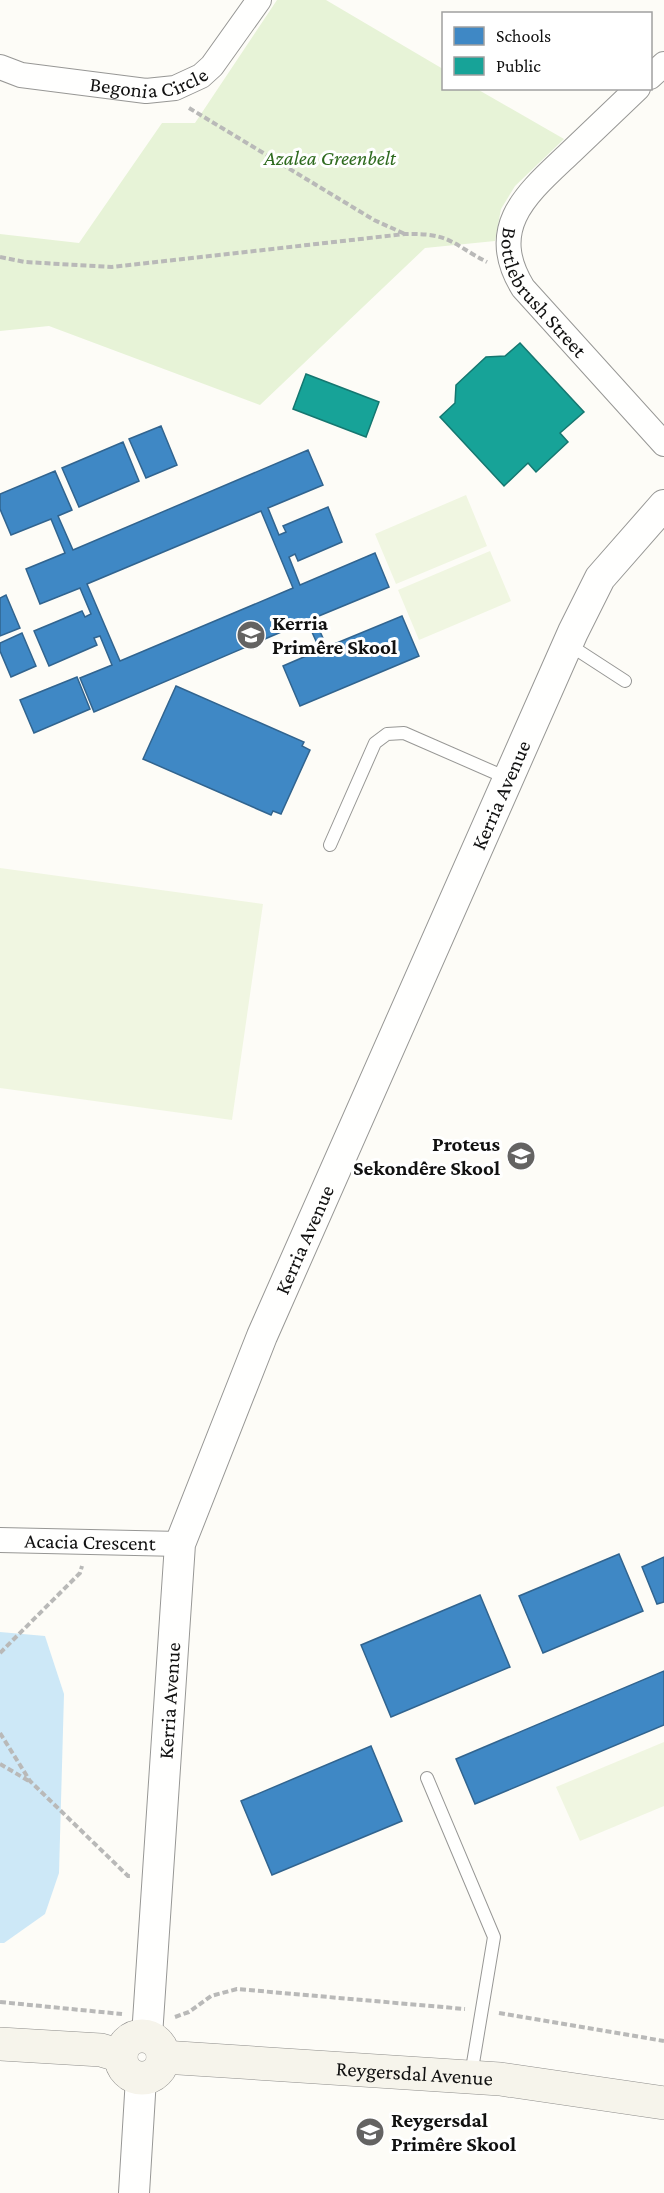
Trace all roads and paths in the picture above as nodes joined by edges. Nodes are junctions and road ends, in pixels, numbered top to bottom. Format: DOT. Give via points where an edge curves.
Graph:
graph roads {
  1 [pos="259,0"];
  2 [pos="664,64"];
  3 [pos="0,67"];
  4 [pos="652,75"];
  5 [pos="636,90"];
  6 [pos="160,91"];
  7 [pos="405,234"];
  8 [pos="0,257"];
  9 [pos="512,265"];
  10 [pos="664,444"];
  11 [pos="664,505"];
  12 [pos="568,644"];
  13 [pos="625,681"];
  14 [pos="508,779"];
  15 [pos="330,845"];
  16 [pos="0,1540"];
  17 [pos="87,1541"];
  18 [pos="180,1544"];
  19 [pos="0,1653"];
  20 [pos="0,1733"];
  21 [pos="0,1764"];
  22 [pos="427,1778"];
  23 [pos="30,1781"];
  24 [pos="156,1873"];
  25 [pos="0,2002"];
  26 [pos="482,2011"];
  27 [pos="664,2041"];
  28 [pos="0,2044"];
  29 [pos="144,2048"];
  30 [pos="471,2076"];
  31 [pos="664,2103"];
  32 [pos="134,2193"];
  1 -- 6 [label="street, Begonia Circle" via="212,66 189,83"];
  2 -- 4 [label="street"];
  3 -- 6 [label="street, Begonia Circle" via="21,75"];
  5 -- 9 [label="street, Bottlebrush Street" via="527,193 509,232"];
  6 -- 7 [label="path" via="374,220"];
  7 -- 8 [label="path" via="112,267"];
  7 -- 9 [label="path" via="433,234 452,240 494,266"];
  9 -- 10 [label="street, Bottlebrush Street" via="523,288"];
  11 -- 12 [label="street, Kerria Avenue" via="600,578"];
  12 -- 13 [label="lane"];
  12 -- 14 [label="street, Kerria Avenue"];
  14 -- 15 [label="lane" via="404,733 387,734 375,743"];
  14 -- 18 [label="street, Kerria Avenue" via="262,1336"];
  16 -- 17 [label="street, Acacia Crescent"];
  17 -- 18 [label="street, Acacia Crescent"];
  17 -- 19 [label="path" via="80,1573"];
  18 -- 24 [label="street, Kerria Avenue"];
  20 -- 23 [label="path"];
  21 -- 23 [label="path"];
  22 -- 26 [label="lane" via="494,1937"];
  23 -- 24 [label="path" via="128,1876"];
  24 -- 29 [label="street, Kerria Avenue"];
  25 -- 29 [label="path"];
  26 -- 27 [label="path"];
  26 -- 29 [label="path" via="237,1989 211,1996 179,2017"];
  26 -- 30 [label="lane"];
  28 -- 29 [label="main road, Reygersdal Avenue" via="101,2050"];
  29 -- 30 [label="main road, Reygersdal Avenue"];
  29 -- 32 [label="street, Kerria Avenue"];
  30 -- 31 [label="main road, Reygersdal Avenue"];
}
